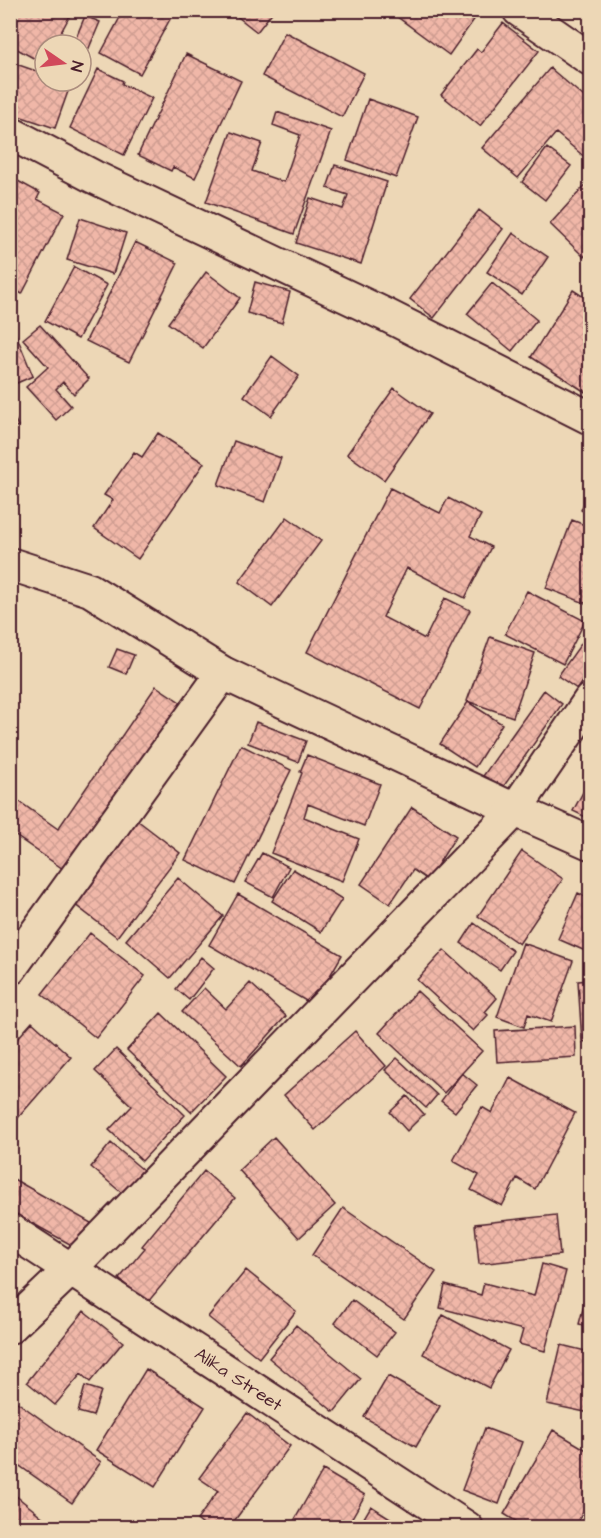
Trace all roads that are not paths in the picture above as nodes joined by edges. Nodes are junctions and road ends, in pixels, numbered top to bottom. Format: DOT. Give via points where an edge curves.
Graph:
graph roads {
  1 [pos="519,10"];
  2 [pos="591,59"];
  3 [pos="10,133"];
  4 [pos="591,418"];
  5 [pos="10,564"];
  6 [pos="223,674"];
  7 [pos="591,700"];
  8 [pos="515,810"];
  9 [pos="591,843"];
  10 [pos="10,969"];
  11 [pos="10,1230"];
  12 [pos="72,1269"];
  13 [pos="10,1327"];
  14 [pos="467,1527"];
  1 -- 2 [label="street"];
  3 -- 4 [label="street"];
  5 -- 6 [label="street" via="90,590"];
  6 -- 8 [label="street"];
  6 -- 10 [label="street"];
  7 -- 8 [label="street"];
  8 -- 9 [label="street"];
  8 -- 12 [label="street"];
  11 -- 12 [label="street, Alika Street"];
  12 -- 13 [label="street"];
  12 -- 14 [label="street, Alika Street"];
}
